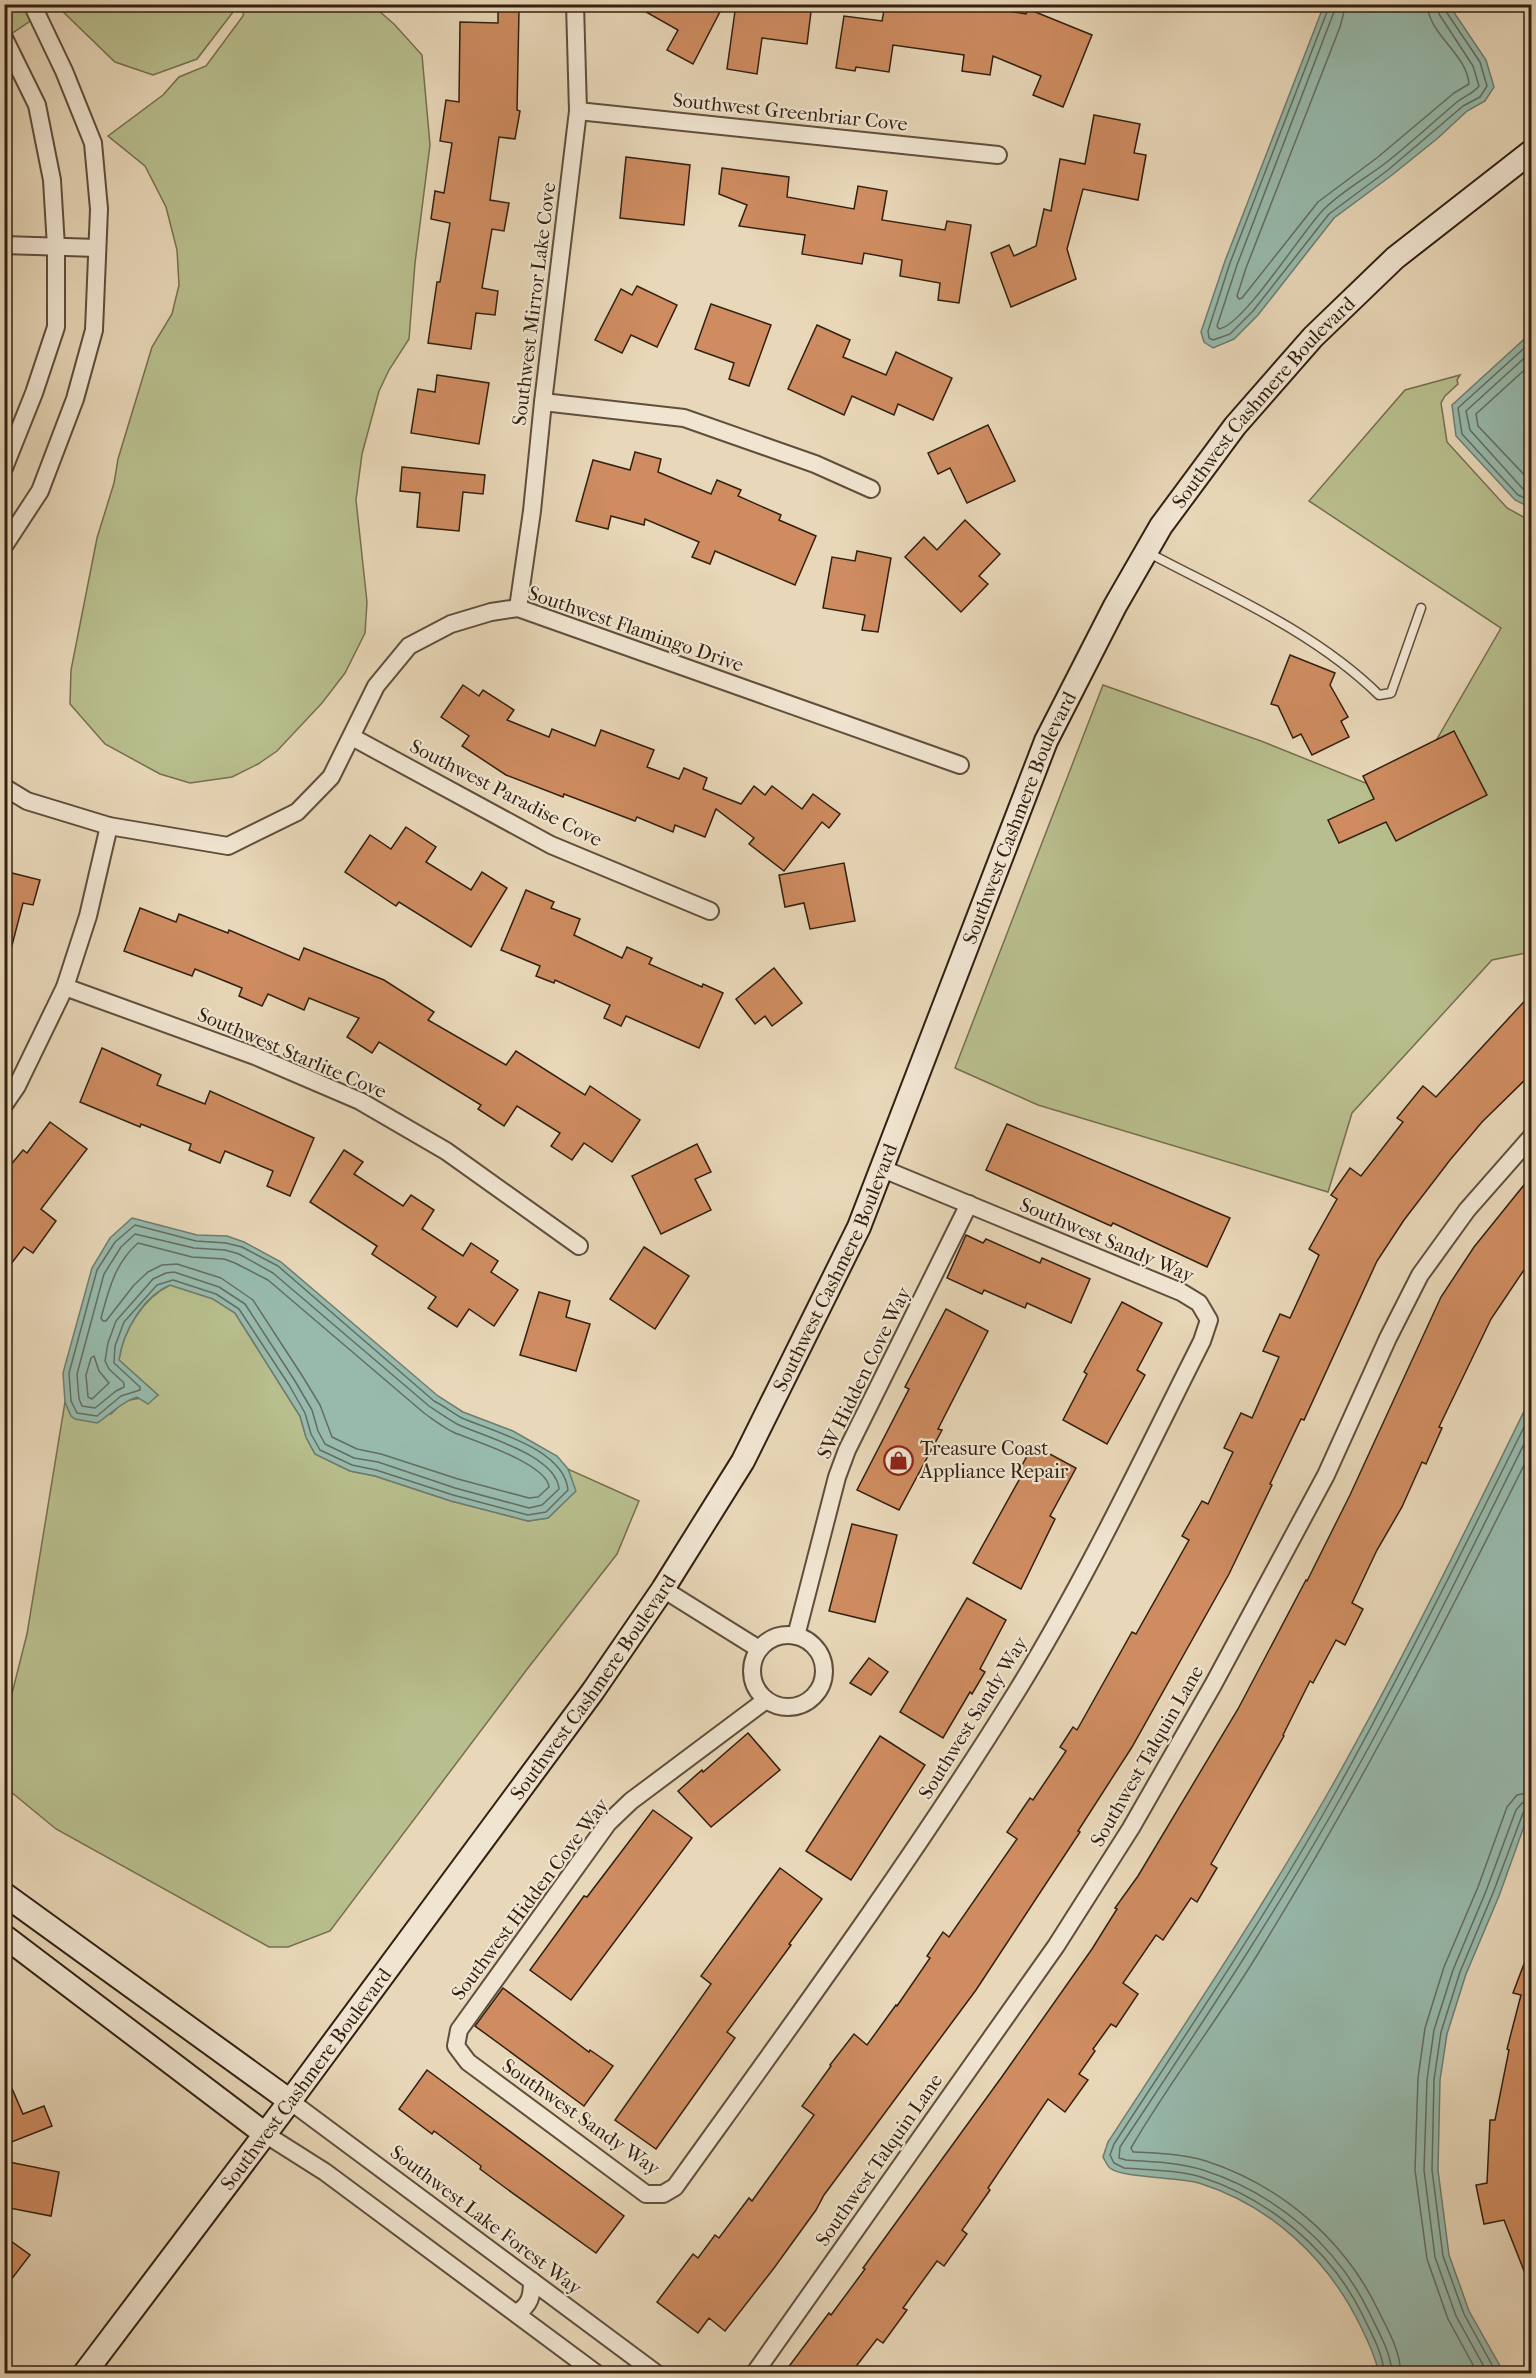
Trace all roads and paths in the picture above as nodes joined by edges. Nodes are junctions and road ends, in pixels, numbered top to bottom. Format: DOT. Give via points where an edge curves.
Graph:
graph roads {
  1 [pos="32,4"];
  2 [pos="575,4"];
  3 [pos="4,38"];
  4 [pos="578,111"];
  5 [pos="1532,151"];
  6 [pos="998,155"];
  7 [pos="4,244"];
  8 [pos="56,247"];
  9 [pos="98,249"];
  10 [pos="543,402"];
  11 [pos="4,468"];
  12 [pos="871,489"];
  13 [pos="4,546"];
  14 [pos="1146,552"];
  15 [pos="518,608"];
  16 [pos="1421,608"];
  17 [pos="352,737"];
  18 [pos="960,765"];
  19 [pos="4,787"];
  20 [pos="109,826"];
  21 [pos="710,911"];
  22 [pos="64,987"];
  23 [pos="4,1105"];
  24 [pos="1532,1136"];
  25 [pos="882,1169"];
  26 [pos="969,1204"];
  27 [pos="579,1246"];
  28 [pos="663,1589"];
  29 [pos="796,1636"];
  30 [pos="759,1649"];
  31 [pos="766,1700"];
  32 [pos="4,1894"];
  33 [pos="4,1936"];
  34 [pos="456,2046"];
  35 [pos="290,2101"];
  36 [pos="265,2134"];
  37 [pos="532,2281"];
  38 [pos="516,2313"];
  39 [pos="84,2373"];
  40 [pos="597,2373"];
  41 [pos="657,2373"];
  42 [pos="754,2373"];
  1 -- 9 [label="street" via="93,143"];
  2 -- 4 [label="street, Southwest Mirror Lake Cove"];
  3 -- 8 [label="street" via="37,105 52,180"];
  4 -- 6 [label="street, Southwest Greenbriar Cove"];
  4 -- 10 [label="street, Southwest Mirror Lake Cove"];
  5 -- 14 [label="street, Southwest Cashmere Boulevard" via="1395,258 1313,337 1235,426"];
  7 -- 8 [label="street"];
  8 -- 9 [label="street"];
  8 -- 11 [label="street" via="56,327"];
  9 -- 13 [label="street" via="94,330 75,399 40,491"];
  10 -- 12 [label="street" via="684,418 815,464"];
  10 -- 15 [label="street, Southwest Mirror Lake Cove"];
  14 -- 16 [label="lane" via="1298,633 1358,674 1379,695 1391,693"];
  14 -- 25 [label="street, Southwest Cashmere Boulevard" via="1046,741"];
  15 -- 17 [label="street, Southwest Flamingo Drive" via="452,624 410,646 376,686"];
  15 -- 18 [label="street, Southwest Flamingo Drive"];
  17 -- 20 [label="street, Southwest Flamingo Drive" via="331,777 297,812 228,846"];
  17 -- 21 [label="street, Southwest Paradise Cove" via="551,845"];
  19 -- 20 [label="street, Southwest Flamingo Drive" via="27,801"];
  20 -- 22 [label="street" via="88,916"];
  22 -- 23 [label="street"];
  22 -- 27 [label="street, Southwest Starlite Cove" via="255,1056 360,1101 446,1151"];
  24 -- 42 [label="street, Southwest Talquin Lane" via="1467,1210 1420,1275 1326,1474 1131,1828 1056,1946"];
  25 -- 26 [label="street, Southwest Sandy Way"];
  25 -- 28 [label="street, Southwest Cashmere Boulevard" via="859,1227 743,1461"];
  26 -- 29 [label="street, SW Hidden Cove Way" via="847,1450"];
  26 -- 34 [label="street, Southwest Sandy Way" via="1181,1292 1199,1303 1209,1320 1203,1341 1099,1544 1018,1689 912,1855 675,2187 663,2194 646,2194 468,2062"];
  28 -- 30 [label="street"];
  28 -- 35 [label="street, Southwest Cashmere Boulevard"];
  29 -- 30 [label="street" via="780,1636"];
  29 -- 31 [label="street" via="810,1642 820,1653 825,1675 821,1687 808,1703 798,1707 777,1706"];
  30 -- 31 [label="street" via="752,1673 754,1685"];
  31 -- 34 [label="street, Southwest Hidden Cove Way" via="608,1823 459,2030"];
  32 -- 35 [label="street"];
  33 -- 36 [label="street"];
  35 -- 36 [label="street, Southwest Cashmere Boulevard"];
  35 -- 37 [label="street, Southwest Lake Forest Way"];
  36 -- 38 [label="street" via="325,2172"];
  36 -- 39 [label="street, Southwest Cashmere Boulevard"];
  37 -- 38 [label="street" via="530,2302"];
  37 -- 41 [label="street, Southwest Lake Forest Way"];
  38 -- 40 [label="street"];
}
